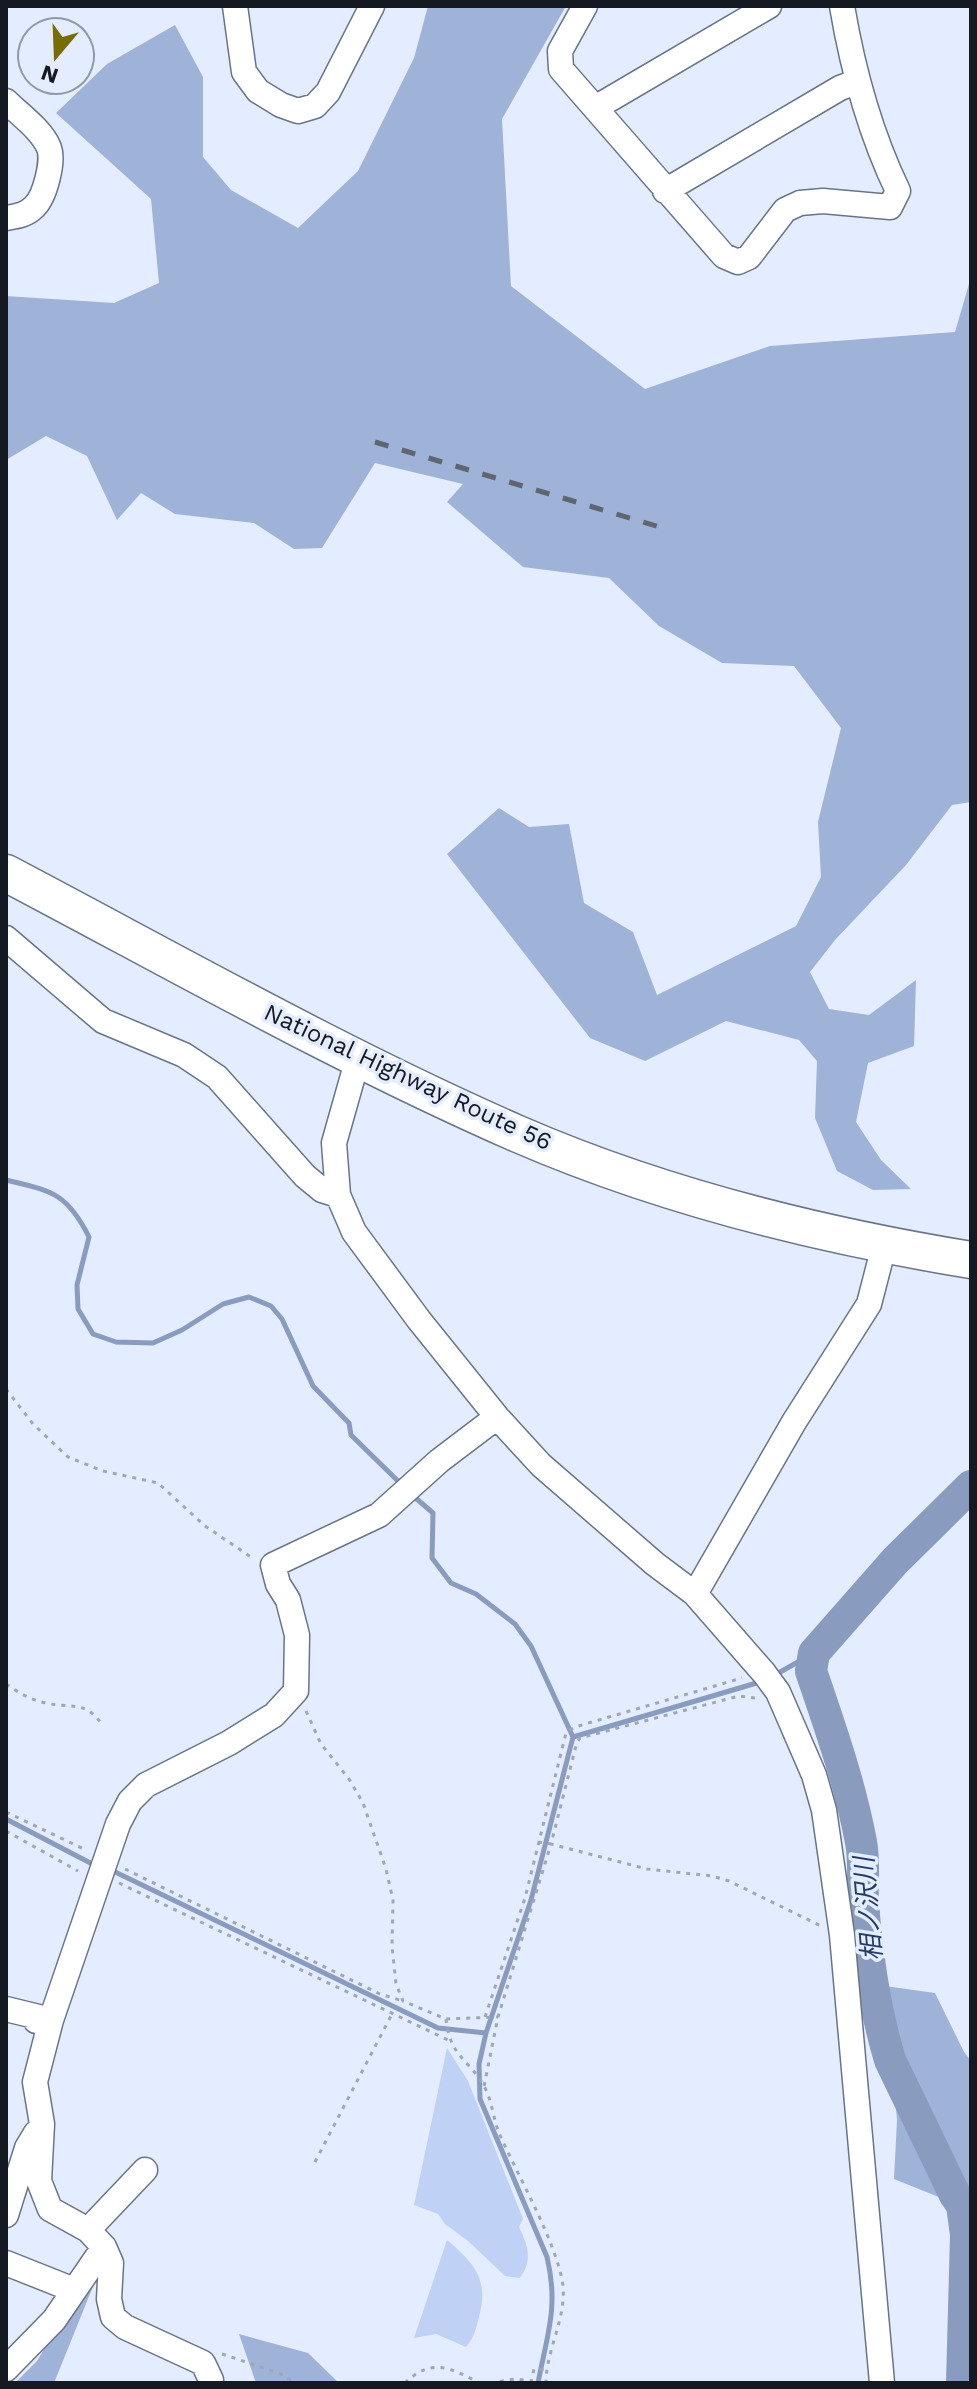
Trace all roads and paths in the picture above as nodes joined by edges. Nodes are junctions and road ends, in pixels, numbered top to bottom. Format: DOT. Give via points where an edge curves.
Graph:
graph roads {
  1 [pos="235,6"];
  2 [pos="372,6"];
  3 [pos="585,6"];
  4 [pos="769,6"];
  5 [pos="842,6"];
  6 [pos="856,82"];
  7 [pos="6,101"];
  8 [pos="595,108"];
  9 [pos="665,191"];
  10 [pos="6,218"];
  11 [pos="6,873"];
  12 [pos="6,938"];
  13 [pos="358,1058"];
  14 [pos="338,1195"];
  15 [pos="884,1246"];
  16 [pos="971,1260"];
  17 [pos="6,1389"];
  18 [pos="497,1417"];
  19 [pos="273,1565"];
  20 [pos="695,1594"];
  21 [pos="770,1683"];
  22 [pos="6,1684"];
  23 [pos="296,1691"];
  24 [pos="102,1725"];
  25 [pos="6,1812"];
  26 [pos="6,1831"];
  27 [pos="538,1842"];
  28 [pos="551,1844"];
  29 [pos="101,1870"];
  30 [pos="842,1935"];
  31 [pos="350,1979"];
  32 [pos="344,1991"];
  33 [pos="403,2001"];
  34 [pos="6,2009"];
  35 [pos="392,2014"];
  36 [pos="485,2017"];
  37 [pos="498,2017"];
  38 [pos="446,2019"];
  39 [pos="51,2020"];
  40 [pos="6,2022"];
  41 [pos="448,2040"];
  42 [pos="484,2086"];
  43 [pos="42,2124"];
  44 [pos="315,2162"];
  45 [pos="145,2170"];
  46 [pos="6,2215"];
  47 [pos="96,2239"];
  48 [pos="6,2263"];
  49 [pos="74,2290"];
  50 [pos="6,2369"];
  51 [pos="546,2370"];
  52 [pos="207,2373"];
  53 [pos="531,2382"];
  54 [pos="296,2383"];
  55 [pos="405,2383"];
  56 [pos="480,2383"];
  57 [pos="490,2383"];
  58 [pos="546,2383"];
  59 [pos="882,2383"];
  1 -- 2 [label="street" via="244,72 258,91 298,111 315,106 328,92"];
  3 -- 8 [label="street" via="560,51 561,69"];
  4 -- 8 [label="street"];
  5 -- 6 [label="street"];
  6 -- 9 [label="street"];
  6 -- 9 [label="street" via="898,191 890,207 800,203 785,210 749,257 738,262 724,256"];
  7 -- 10 [label="street" via="49,147 51,166 38,204 21,216"];
  8 -- 9 [label="street"];
  11 -- 13 [label="highway, National Highway Route 56"];
  12 -- 14 [label="street" via="103,1021 184,1055 217,1077 305,1176"];
  13 -- 14 [label="street" via="334,1143"];
  13 -- 15 [label="highway, National Highway Route 56" via="519,1135 644,1181 769,1219"];
  14 -- 18 [label="street" via="354,1232 380,1270"];
  15 -- 16 [label="highway, National Highway Route 56"];
  15 -- 20 [label="street" via="869,1304"];
  17 -- 19 [label="path" via="68,1457 158,1483 205,1526 252,1559"];
  18 -- 19 [label="street" via="379,1515"];
  18 -- 20 [label="street" via="541,1465"];
  19 -- 23 [label="street" via="297,1635"];
  20 -- 21 [label="street"];
  21 -- 27 [label="path" via="748,1676 566,1733"];
  21 -- 28 [label="path" via="580,1738"];
  21 -- 30 [label="street" via="814,1775 824,1810"];
  22 -- 24 [label="path" via="22,1696 85,1708"];
  23 -- 29 [label="street" via="274,1715 146,1785 130,1801"];
  23 -- 33 [label="path" via="321,1744 363,1803 386,1869 393,1900 396,1984"];
  25 -- 29 [label="path"];
  26 -- 29 [label="path" via="85,1875"];
  27 -- 28 [label="path"];
  27 -- 36 [label="path"];
  28 -- 30 [label="path" via="647,1869 729,1881"];
  28 -- 37 [label="path"];
  29 -- 31 [label="path"];
  29 -- 32 [label="path" via="108,1878"];
  29 -- 39 [label="street"];
  30 -- 59 [label="street"];
  31 -- 32 [label="path"];
  31 -- 33 [label="path"];
  32 -- 35 [label="path"];
  33 -- 38 [label="path"];
  34 -- 39 [label="street"];
  35 -- 41 [label="path"];
  35 -- 44 [label="path"];
  36 -- 37 [label="path"];
  36 -- 38 [label="path"];
  37 -- 42 [label="path"];
  38 -- 41 [label="path"];
  39 -- 40 [label="street"];
  39 -- 43 [label="street" via="35,2082"];
  41 -- 42 [label="path"];
  42 -- 51 [label="path" via="563,2286 562,2313"];
  43 -- 46 [label="street" via="27,2148"];
  43 -- 47 [label="street" via="39,2181 50,2209"];
  45 -- 47 [label="street"];
  47 -- 49 [label="street"];
  47 -- 52 [label="street" via="111,2263 113,2317"];
  48 -- 49 [label="street"];
  49 -- 50 [label="street" via="54,2320"];
  51 -- 53 [label="path" via="534,2369"];
  51 -- 58 [label="path"];
  52 -- 54 [label="path" via="213,2353"];
  53 -- 57 [label="path"];
  55 -- 56 [label="path" via="428,2367 448,2367"];
}
